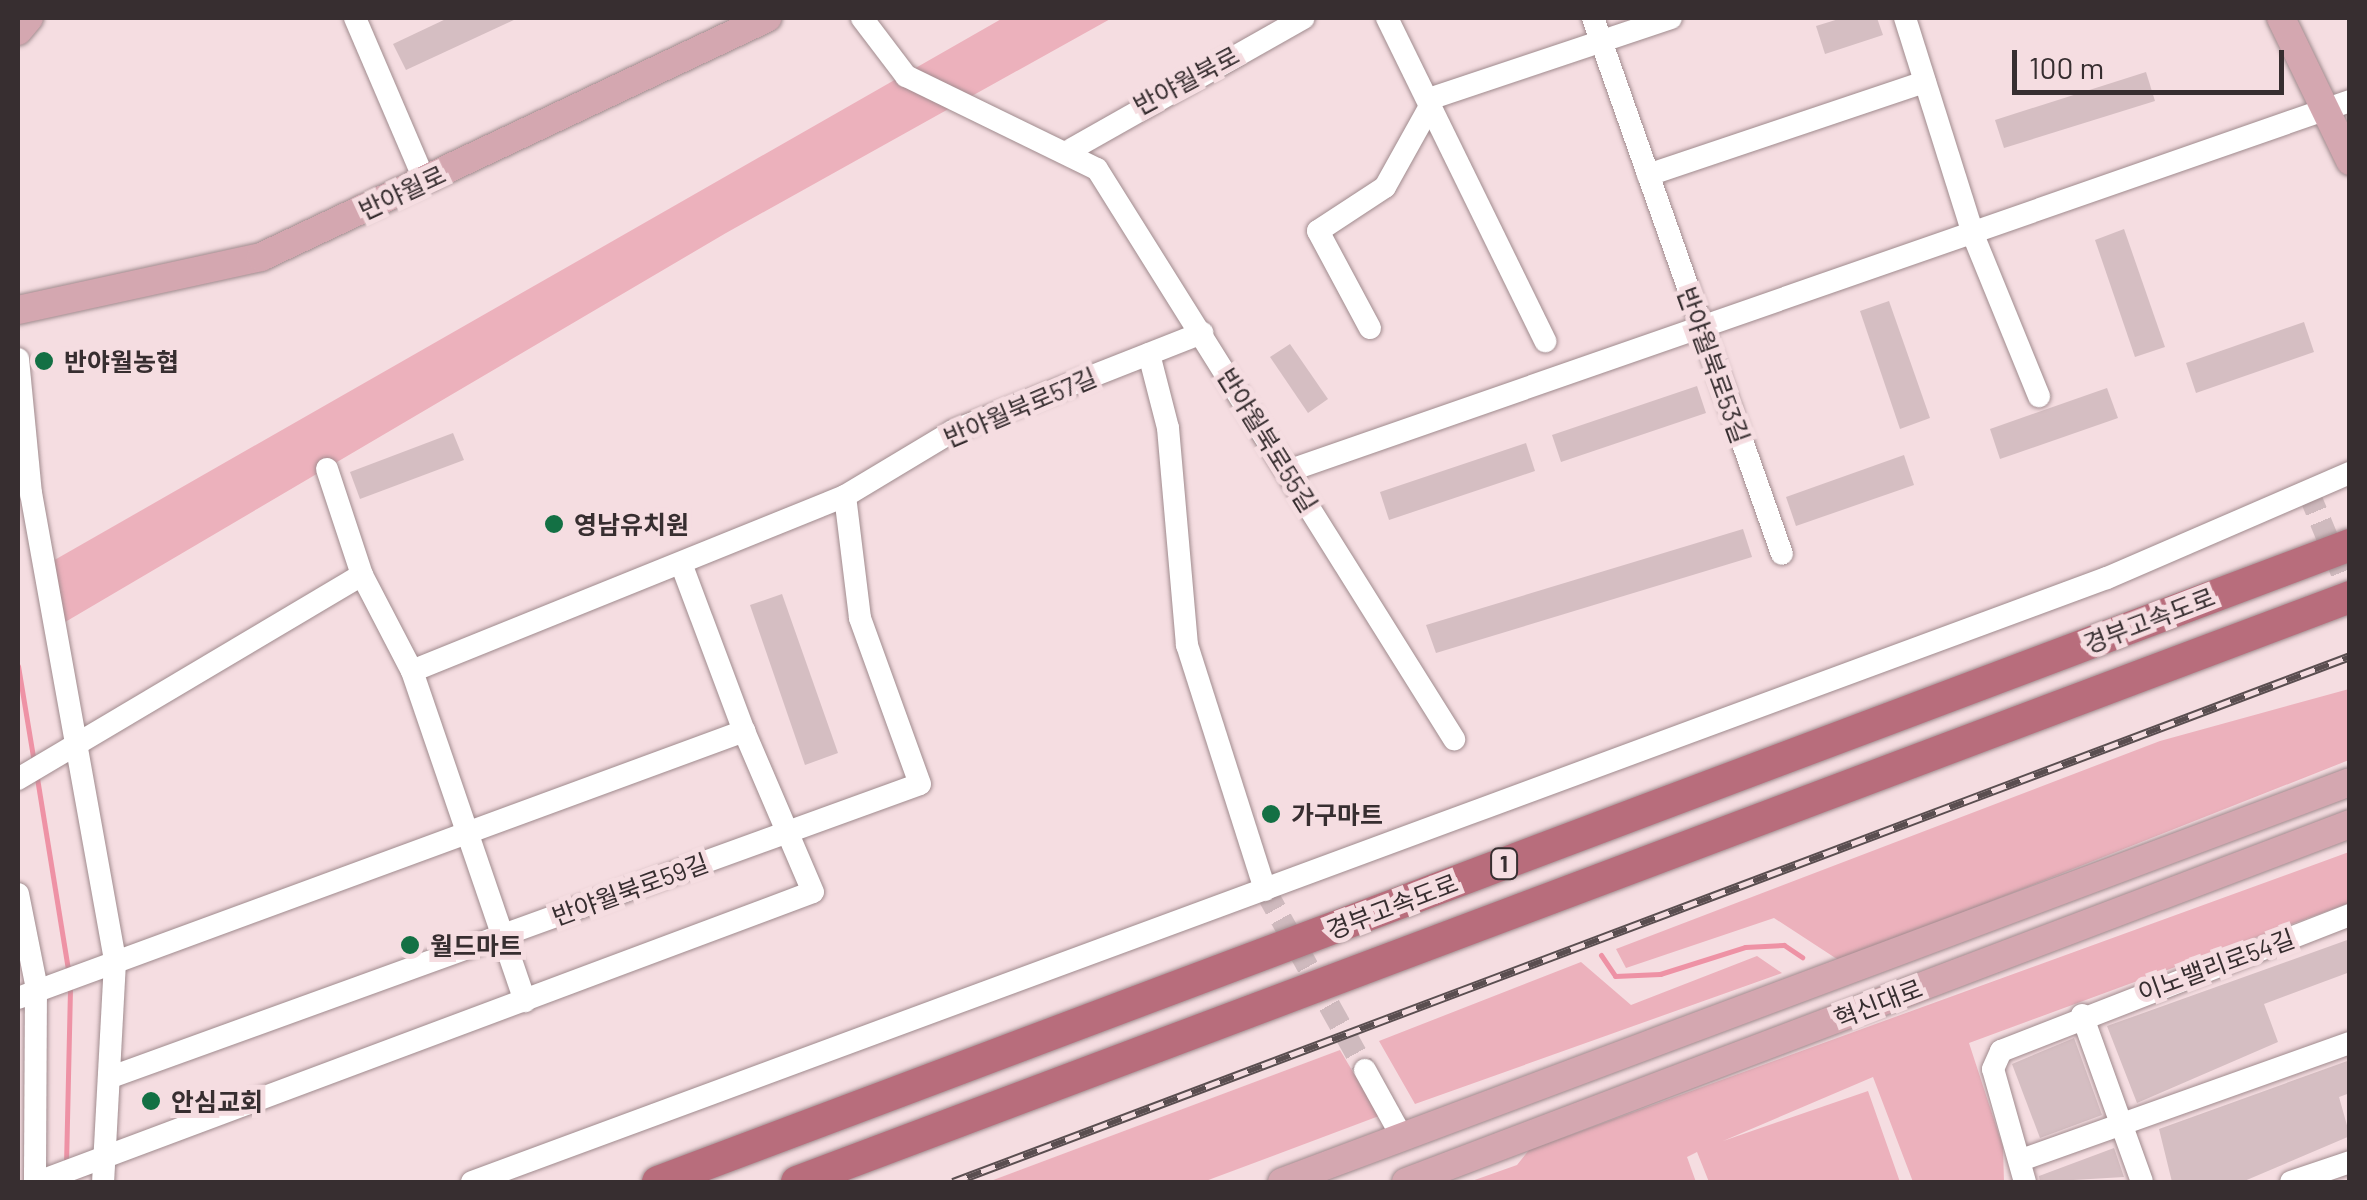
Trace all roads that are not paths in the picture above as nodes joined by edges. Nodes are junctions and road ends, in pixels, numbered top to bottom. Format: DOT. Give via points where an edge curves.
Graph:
graph roads {
  1 [pos="29,18"];
  2 [pos="355,18"];
  3 [pos="767,18"];
  4 [pos="862,18"];
  5 [pos="1304,18"];
  6 [pos="1387,18"];
  7 [pos="1593,18"];
  8 [pos="1671,18"];
  9 [pos="1905,18"];
  10 [pos="2281,18"];
  11 [pos="18,32"];
  12 [pos="1602,41"];
  13 [pos="1925,82"];
  14 [pos="1430,102"];
  15 [pos="2337,105"];
  16 [pos="1072,149"];
  17 [pos="2350,161"];
  18 [pos="1648,176"];
  19 [pos="425,181"];
  20 [pos="1974,237"];
  21 [pos="18,310"];
  22 [pos="1370,328"];
  23 [pos="1701,330"];
  24 [pos="1202,333"];
  25 [pos="1545,341"];
  26 [pos="1149,354"];
  27 [pos="18,358"];
  28 [pos="2039,396"];
  29 [pos="327,468"];
  30 [pos="1288,471"];
  31 [pos="2350,474"];
  32 [pos="844,496"];
  33 [pos="24,497"];
  34 [pos="2350,545"];
  35 [pos="1782,554"];
  36 [pos="682,566"];
  37 [pos="362,575"];
  38 [pos="2350,597"];
  39 [pos="412,672"];
  40 [pos="744,731"];
  41 [pos="1454,739"];
  42 [pos="76,744"];
  43 [pos="18,779"];
  44 [pos="2350,782"];
  45 [pos="2350,824"];
  46 [pos="788,832"];
  47 [pos="466,834"];
  48 [pos="1264,886"];
  49 [pos="18,894"];
  50 [pos="2350,915"];
  51 [pos="502,935"];
  52 [pos="115,962"];
  53 [pos="27,995"];
  54 [pos="525,1001"];
  55 [pos="2082,1015"];
  56 [pos="2350,1043"];
  57 [pos="1365,1070"];
  58 [pos="114,1076"];
  59 [pos="2120,1122"];
  60 [pos="1402,1137"];
  61 [pos="2350,1162"];
  62 [pos="104,1171"];
  63 [pos="2025,1171"];
  64 [pos="36,1182"];
  65 [pos="472,1182"];
  66 [pos="658,1182"];
  67 [pos="797,1182"];
  68 [pos="1282,1182"];
  69 [pos="1406,1182"];
  70 [pos="2142,1182"];
  71 [pos="2292,1182"];
  1 -- 11 [label="main road"];
  2 -- 19 [label="street"];
  3 -- 19 [label="main road, 반야월로"];
  4 -- 16 [label="street" via="906,76"];
  5 -- 16 [label="street, 반야월북로"];
  6 -- 14 [label="street"];
  7 -- 12 [label="street, 반야월북로53길"];
  8 -- 12 [label="street"];
  9 -- 13 [label="street"];
  10 -- 15 [label="main road"];
  12 -- 14 [label="street"];
  12 -- 18 [label="street, 반야월북로53길"];
  13 -- 18 [label="street"];
  13 -- 20 [label="street"];
  14 -- 22 [label="street" via="1386,186 1318,230"];
  14 -- 25 [label="street"];
  15 -- 17 [label="main road"];
  15 -- 20 [label="street"];
  16 -- 24 [label="street, 반야월북로55길" via="1114,192"];
  18 -- 23 [label="street, 반야월북로53길"];
  19 -- 21 [label="main road, 반야월로" via="262,257"];
  20 -- 23 [label="street"];
  20 -- 28 [label="street"];
  23 -- 30 [label="street"];
  23 -- 35 [label="street, 반야월북로53길"];
  24 -- 26 [label="street, 반야월북로57길"];
  24 -- 30 [label="street, 반야월북로55길"];
  26 -- 32 [label="street, 반야월북로57길" via="953,431"];
  26 -- 48 [label="street" via="1168,428 1187,644"];
  27 -- 33 [label="street"];
  29 -- 37 [label="street"];
  30 -- 41 [label="street, 반야월북로55길"];
  31 -- 48 [label="street" via="2106,578"];
  32 -- 36 [label="street, 반야월북로57길"];
  32 -- 46 [label="street, 반야월북로59길" via="860,618 920,784"];
  33 -- 42 [label="street"];
  34 -- 66 [label="highway, 경부고속도로 / 1"];
  36 -- 39 [label="street, 반야월북로57길"];
  36 -- 40 [label="street"];
  37 -- 39 [label="street"];
  37 -- 42 [label="street"];
  38 -- 67 [label="highway, 경부고속도로 / 1"];
  39 -- 47 [label="street"];
  40 -- 46 [label="street"];
  40 -- 47 [label="street"];
  42 -- 43 [label="street"];
  42 -- 52 [label="street"];
  44 -- 60 [label="main road"];
  45 -- 69 [label="main road, 혁신대로"];
  46 -- 51 [label="street, 반야월북로59길"];
  46 -- 54 [label="street" via="813,892"];
  47 -- 51 [label="street"];
  47 -- 52 [label="street"];
  48 -- 65 [label="street"];
  49 -- 53 [label="street"];
  50 -- 55 [label="street, 이노밸리로54길"];
  51 -- 54 [label="street"];
  51 -- 58 [label="street, 반야월북로59길"];
  52 -- 53 [label="street"];
  52 -- 58 [label="street"];
  53 -- 64 [label="street"];
  54 -- 62 [label="street"];
  55 -- 59 [label="street"];
  55 -- 63 [label="street, 이노밸리로54길" via="2017,1039 1993,1069"];
  56 -- 59 [label="street"];
  57 -- 60 [label="street"];
  58 -- 62 [label="street"];
  59 -- 63 [label="street"];
  59 -- 70 [label="street"];
  60 -- 68 [label="main road"];
  61 -- 71 [label="street"];
  62 -- 64 [label="street"];
}
